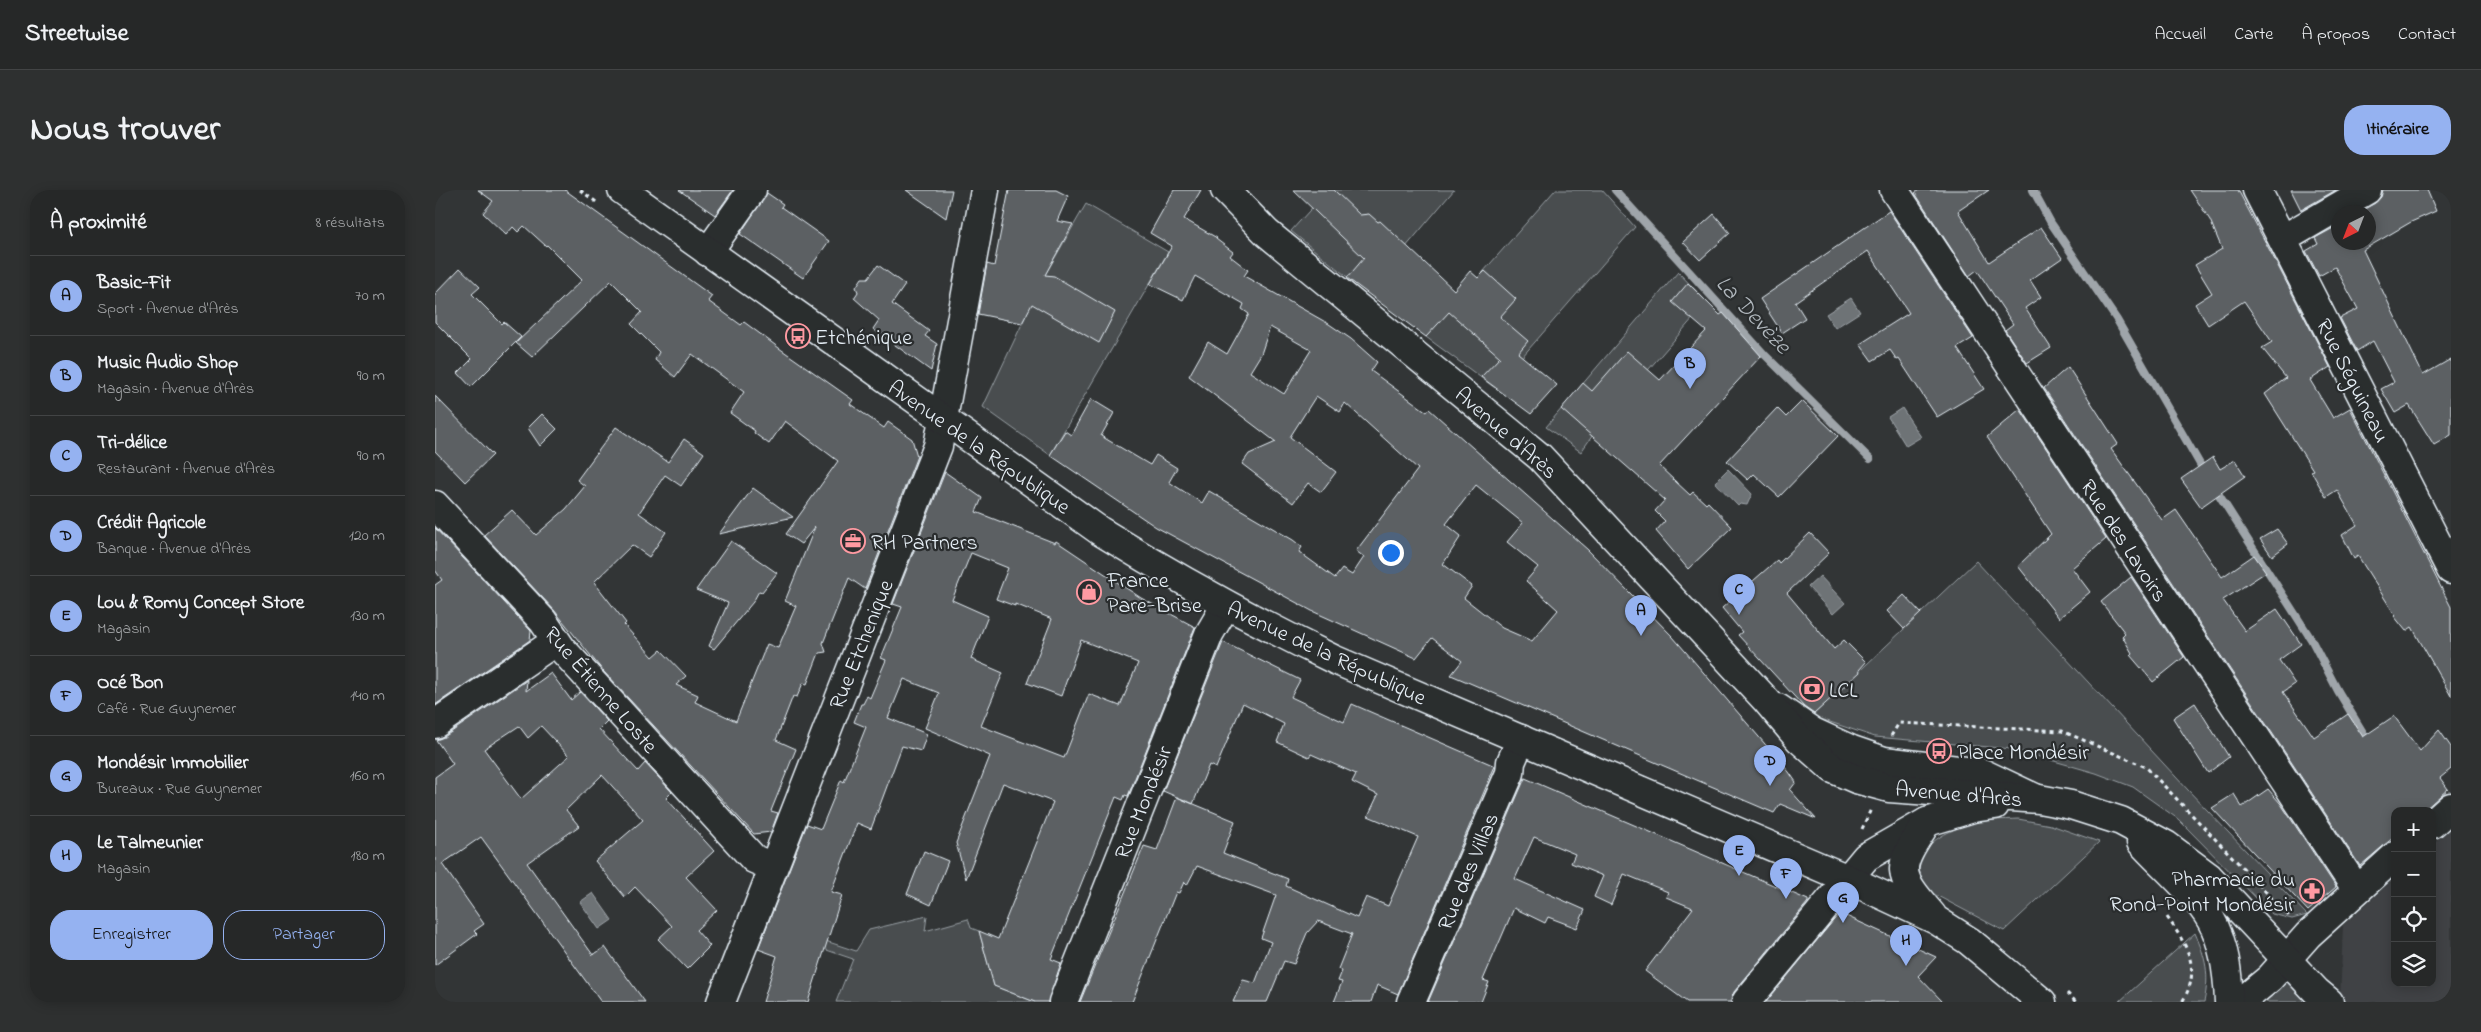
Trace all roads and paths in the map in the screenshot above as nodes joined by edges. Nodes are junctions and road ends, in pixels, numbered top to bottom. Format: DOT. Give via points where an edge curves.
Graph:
graph roads {
  1 [pos="622,190"];
  2 [pos="752,190"];
  3 [pos="985,190"];
  4 [pos="1225,190"];
  5 [pos="1894,190"];
  6 [pos="2257,190"];
  7 [pos="2367,190"];
  8 [pos="2283,239"];
  9 [pos="708,252"];
  10 [pos="943,420"];
  11 [pos="435,505"];
  12 [pos="2451,570"];
  13 [pos="1226,605"];
  14 [pos="556,641"];
  15 [pos="435,724"];
  16 [pos="1521,739"];
  17 [pos="1882,774"];
  18 [pos="2039,799"];
  19 [pos="2451,807"];
  20 [pos="2436,820"];
  21 [pos="2121,821"];
  22 [pos="1927,822"];
  23 [pos="1866,856"];
  24 [pos="2391,860"];
  25 [pos="773,867"];
  26 [pos="1848,879"];
  27 [pos="2357,890"];
  28 [pos="2167,917"];
  29 [pos="2292,919"];
  30 [pos="1936,920"];
  31 [pos="2285,959"];
  32 [pos="721,1002"];
  33 [pos="1063,1002"];
  34 [pos="1411,1002"];
  35 [pos="1746,1002"];
  36 [pos="2042,1002"];
  37 [pos="2182,1002"];
  38 [pos="2229,1002"];
  39 [pos="2241,1002"];
  40 [pos="2329,1002"];
  1 -- 9 [label="street, Avenue de la République"];
  2 -- 9 [label="street"];
  3 -- 10 [label="street, Rue Etchenique"];
  4 -- 17 [label="street, Avenue d'Arès" via="1267,233 1540,457 1799,739 1833,769"];
  5 -- 27 [label="street, Rue des Lavoirs"];
  6 -- 8 [label="street, Rue Séguineau"];
  7 -- 8 [label="street"];
  8 -- 12 [label="street, Rue Séguineau"];
  9 -- 10 [label="street, Avenue de la République"];
  10 -- 13 [label="street, Avenue de la République" via="1100,531"];
  10 -- 25 [label="street, Rue Etchenique" via="938,446"];
  11 -- 14 [label="street, Rue Étienne Loste" via="543,621"];
  13 -- 16 [label="street, Avenue de la République" via="1335,660"];
  13 -- 33 [label="street, Rue Mondésir" via="1209,634"];
  14 -- 15 [label="street"];
  14 -- 25 [label="street, Rue Étienne Loste" via="755,859"];
  16 -- 26 [label="street, Avenue de la République"];
  16 -- 34 [label="street, Rue des Villas" via="1510,773"];
  17 -- 18 [label="street, Avenue d'Arès"];
  17 -- 23 [label="path" via="1857,841"];
  17 -- 29 [label="path" via="1889,738 1899,723 2062,731 2146,767"];
  18 -- 21 [label="street"];
  18 -- 22 [label="street" via="1973,808"];
  19 -- 20 [label="street"];
  21 -- 31 [label="street" via="2166,845 2209,877"];
  21 -- 38 [label="street" via="2211,920 2222,949"];
  22 -- 23 [label="street"];
  22 -- 30 [label="street" via="1908,850 1903,874 1909,889"];
  23 -- 26 [label="street"];
  24 -- 27 [label="street"];
  25 -- 32 [label="street, Rue Etchenique"];
  26 -- 30 [label="street, Avenue de la République"];
  26 -- 35 [label="street"];
  27 -- 31 [label="street"];
  28 -- 37 [label="path" via="2188,948 2191,960 2189,987"];
  30 -- 36 [label="street" via="1969,941"];
  31 -- 39 [label="street"];
  31 -- 40 [label="street"];
}
